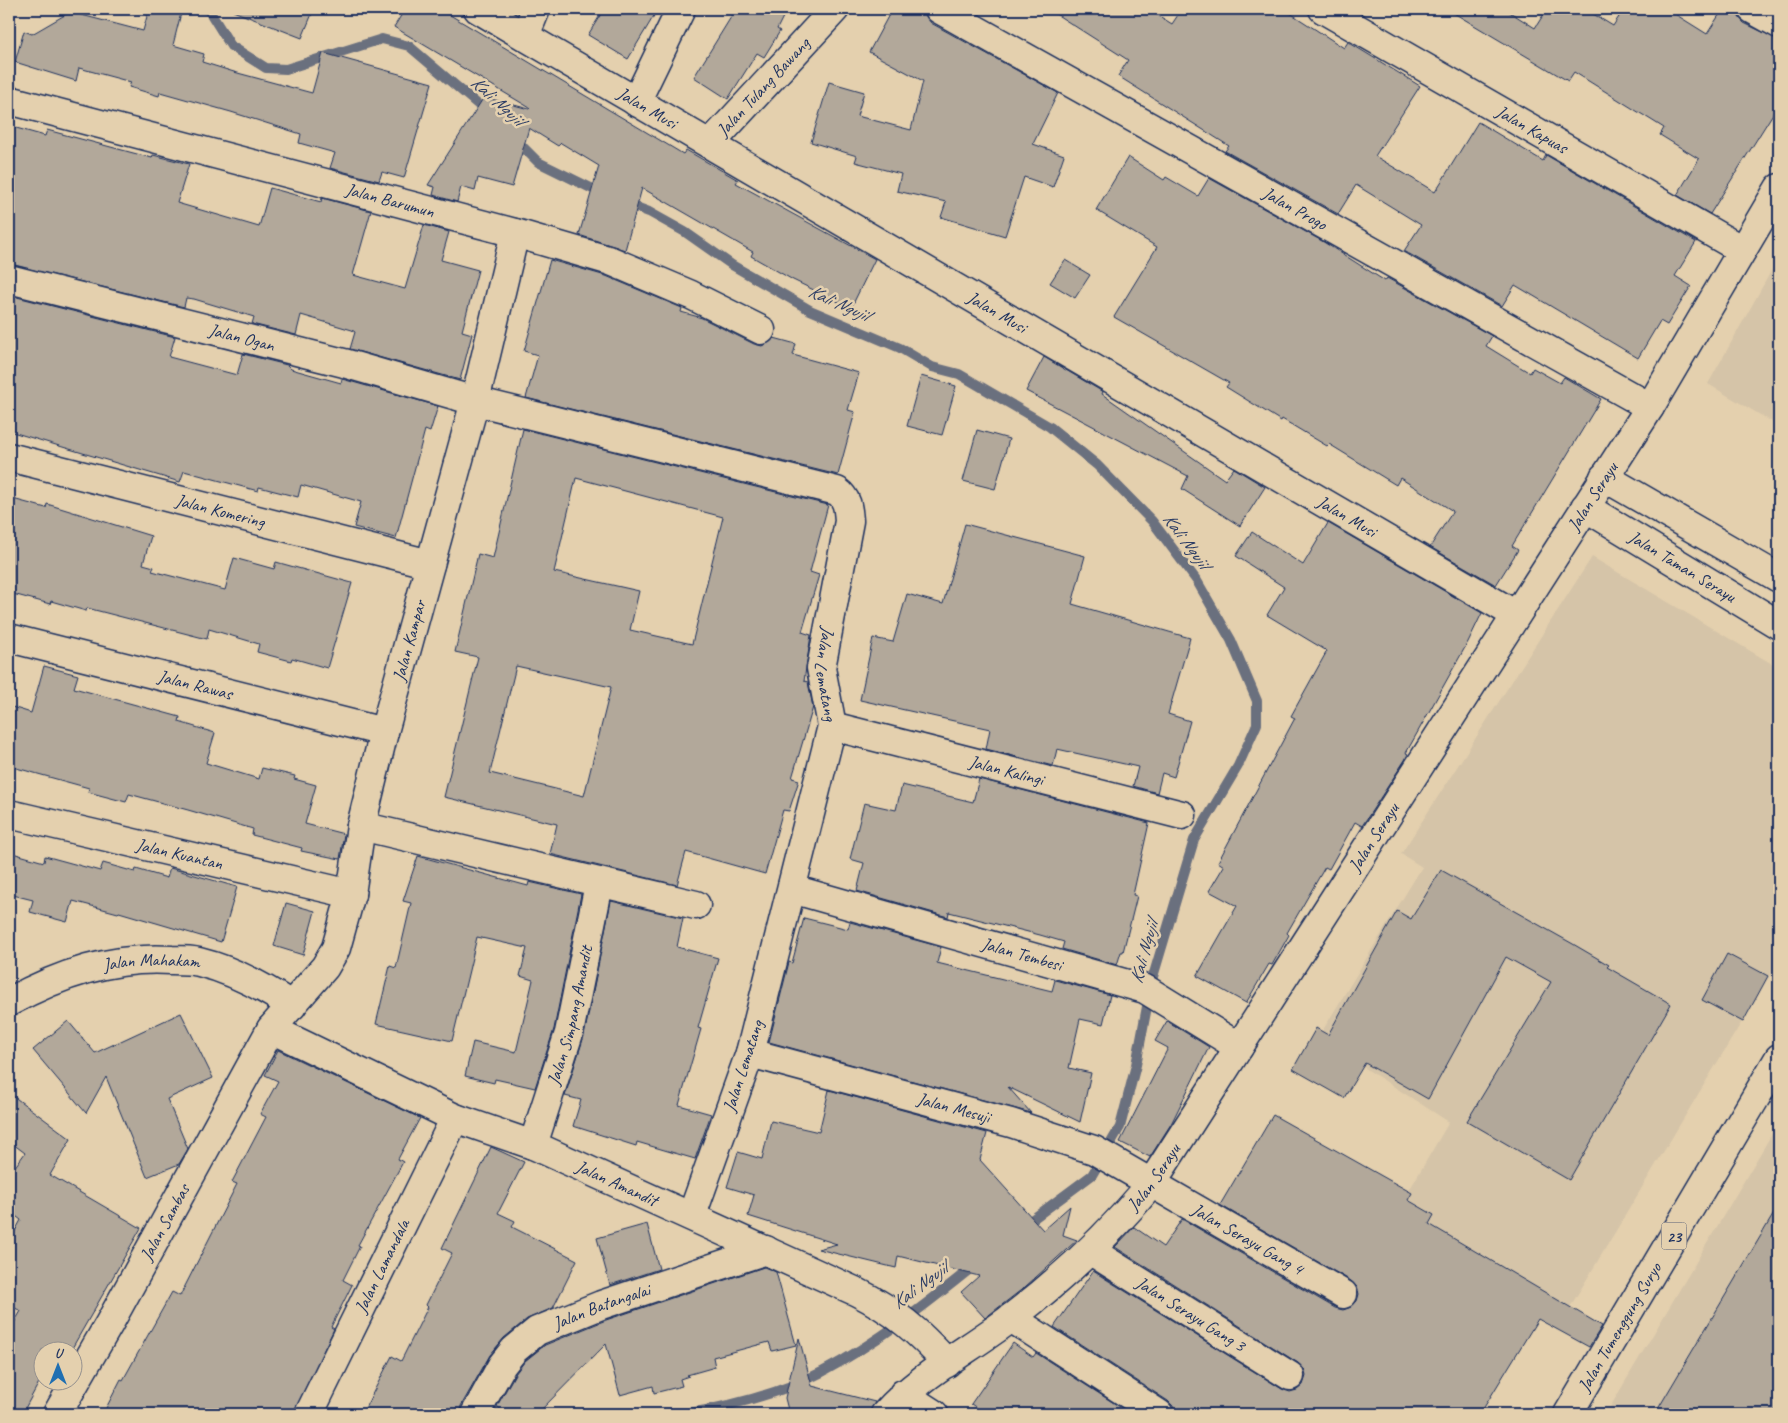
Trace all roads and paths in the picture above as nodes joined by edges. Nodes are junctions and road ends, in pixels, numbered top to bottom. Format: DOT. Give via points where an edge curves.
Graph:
graph roads {
  1 [pos="478,9"];
  2 [pos="536,9"];
  3 [pos="681,9"];
  4 [pos="835,9"];
  5 [pos="939,9"];
  6 [pos="1323,9"];
  7 [pos="1752,9"];
  8 [pos="1779,24"];
  9 [pos="525,36"];
  10 [pos="9,100"];
  11 [pos="636,102"];
  12 [pos="710,144"];
  13 [pos="1779,188"];
  14 [pos="515,233"];
  15 [pos="1742,250"];
  16 [pos="9,278"];
  17 [pos="760,330"];
  18 [pos="474,401"];
  19 [pos="1650,407"];
  20 [pos="9,457"];
  21 [pos="1604,477"];
  22 [pos="1585,508"];
  23 [pos="430,564"];
  24 [pos="1779,578"];
  25 [pos="1516,615"];
  26 [pos="1779,625"];
  27 [pos="9,638"];
  28 [pos="832,726"];
  29 [pos="384,732"];
  30 [pos="9,814"];
  31 [pos="1182,815"];
  32 [pos="361,826"];
  33 [pos="599,884"];
  34 [pos="792,889"];
  35 [pos="351,894"];
  36 [pos="696,905"];
  37 [pos="9,1002"];
  38 [pos="292,1006"];
  39 [pos="271,1029"];
  40 [pos="1239,1047"];
  41 [pos="750,1053"];
  42 [pos="1779,1058"];
  43 [pos="455,1118"];
  44 [pos="533,1145"];
  45 [pos="1150,1184"];
  46 [pos="692,1215"];
  47 [pos="766,1250"];
  48 [pos="1091,1251"];
  49 [pos="1343,1294"];
  50 [pos="1010,1318"];
  51 [pos="947,1363"];
  52 [pos="1290,1376"];
  53 [pos="903,1394"];
  54 [pos="56,1414"];
  55 [pos="309,1414"];
  56 [pos="475,1414"];
  57 [pos="885,1414"];
  58 [pos="934,1414"];
  59 [pos="1159,1414"];
  60 [pos="1568,1414"];
  1 -- 9 [label="main road, Jalan Musi"];
  2 -- 9 [label="main road"];
  3 -- 11 [label="main road"];
  4 -- 12 [label="main road, Jalan Tulang Bawang"];
  5 -- 19 [label="main road, Jalan Progo"];
  6 -- 15 [label="main road, Jalan Kapuas"];
  7 -- 8 [label="main road"];
  9 -- 11 [label="main road, Jalan Musi"];
  10 -- 14 [label="main road, Jalan Barumun"];
  11 -- 12 [label="main road, Jalan Musi"];
  12 -- 25 [label="main road, Jalan Musi"];
  13 -- 15 [label="main road, Jalan Serayu"];
  14 -- 17 [label="main road, Jalan Barumun" via="611,260"];
  14 -- 18 [label="main road, Jalan Kampar"];
  15 -- 19 [label="main road, Jalan Serayu"];
  16 -- 18 [label="main road, Jalan Ogan" via="344,363"];
  18 -- 23 [label="main road, Jalan Kampar"];
  18 -- 28 [label="main road, Jalan Lematang" via="837,491 844,496 849,521 821,668"];
  19 -- 21 [label="main road, Jalan Serayu"];
  20 -- 23 [label="main road, Jalan Komering"];
  21 -- 22 [label="main road, Jalan Serayu"];
  21 -- 24 [label="main road"];
  22 -- 25 [label="main road, Jalan Serayu"];
  22 -- 26 [label="main road, Jalan Taman Serayu"];
  23 -- 29 [label="main road, Jalan Kampar"];
  25 -- 40 [label="main road, Jalan Serayu"];
  27 -- 29 [label="main road, Jalan Rawas"];
  28 -- 31 [label="main road, Jalan Kalingi"];
  28 -- 34 [label="main road, Jalan Lematang"];
  29 -- 32 [label="main road, Jalan Kampar"];
  30 -- 35 [label="main road, Jalan Kuantan"];
  32 -- 33 [label="main road"];
  32 -- 35 [label="main road, Jalan Kampar"];
  33 -- 36 [label="main road"];
  33 -- 44 [label="main road, Jalan Simpang Amandit" via="569,1033"];
  34 -- 40 [label="main road, Jalan Tembesi" via="1156,995"];
  34 -- 41 [label="main road, Jalan Lematang"];
  35 -- 38 [label="main road, Jalan Kampar" via="336,948 325,967"];
  37 -- 38 [label="main road, Jalan Mahakam" via="44,983 118,960 158,959 198,962 266,988"];
  38 -- 39 [label="main road, Jalan Kampar"];
  39 -- 43 [label="main road, Jalan Amandit"];
  39 -- 54 [label="main road, Jalan Sambas"];
  40 -- 45 [label="main road, Jalan Serayu"];
  41 -- 45 [label="main road, Jalan Mesuji" via="1011,1123 1105,1157"];
  41 -- 46 [label="main road, Jalan Lematang"];
  42 -- 60 [label="main road, Jalan Tumenggung Suryo / 23"];
  43 -- 44 [label="main road, Jalan Amandit"];
  43 -- 55 [label="main road, Jalan Lamandala"];
  44 -- 46 [label="main road, Jalan Amandit"];
  45 -- 48 [label="main road, Jalan Serayu"];
  45 -- 49 [label="main road, Jalan Serayu Gang 4"];
  46 -- 47 [label="main road, Jalan Amandit"];
  47 -- 51 [label="main road, Jalan Amandit" via="884,1306 917,1331"];
  47 -- 56 [label="main road, Jalan Batangalai" via="552,1323 514,1350"];
  48 -- 50 [label="main road, Jalan Serayu"];
  48 -- 52 [label="main road, Jalan Serayu Gang 3"];
  50 -- 51 [label="main road, Jalan Serayu"];
  50 -- 59 [label="main road"];
  51 -- 53 [label="main road, Jalan Serayu"];
  53 -- 57 [label="main road, Jalan Serayu"];
  53 -- 58 [label="main road"];
}
